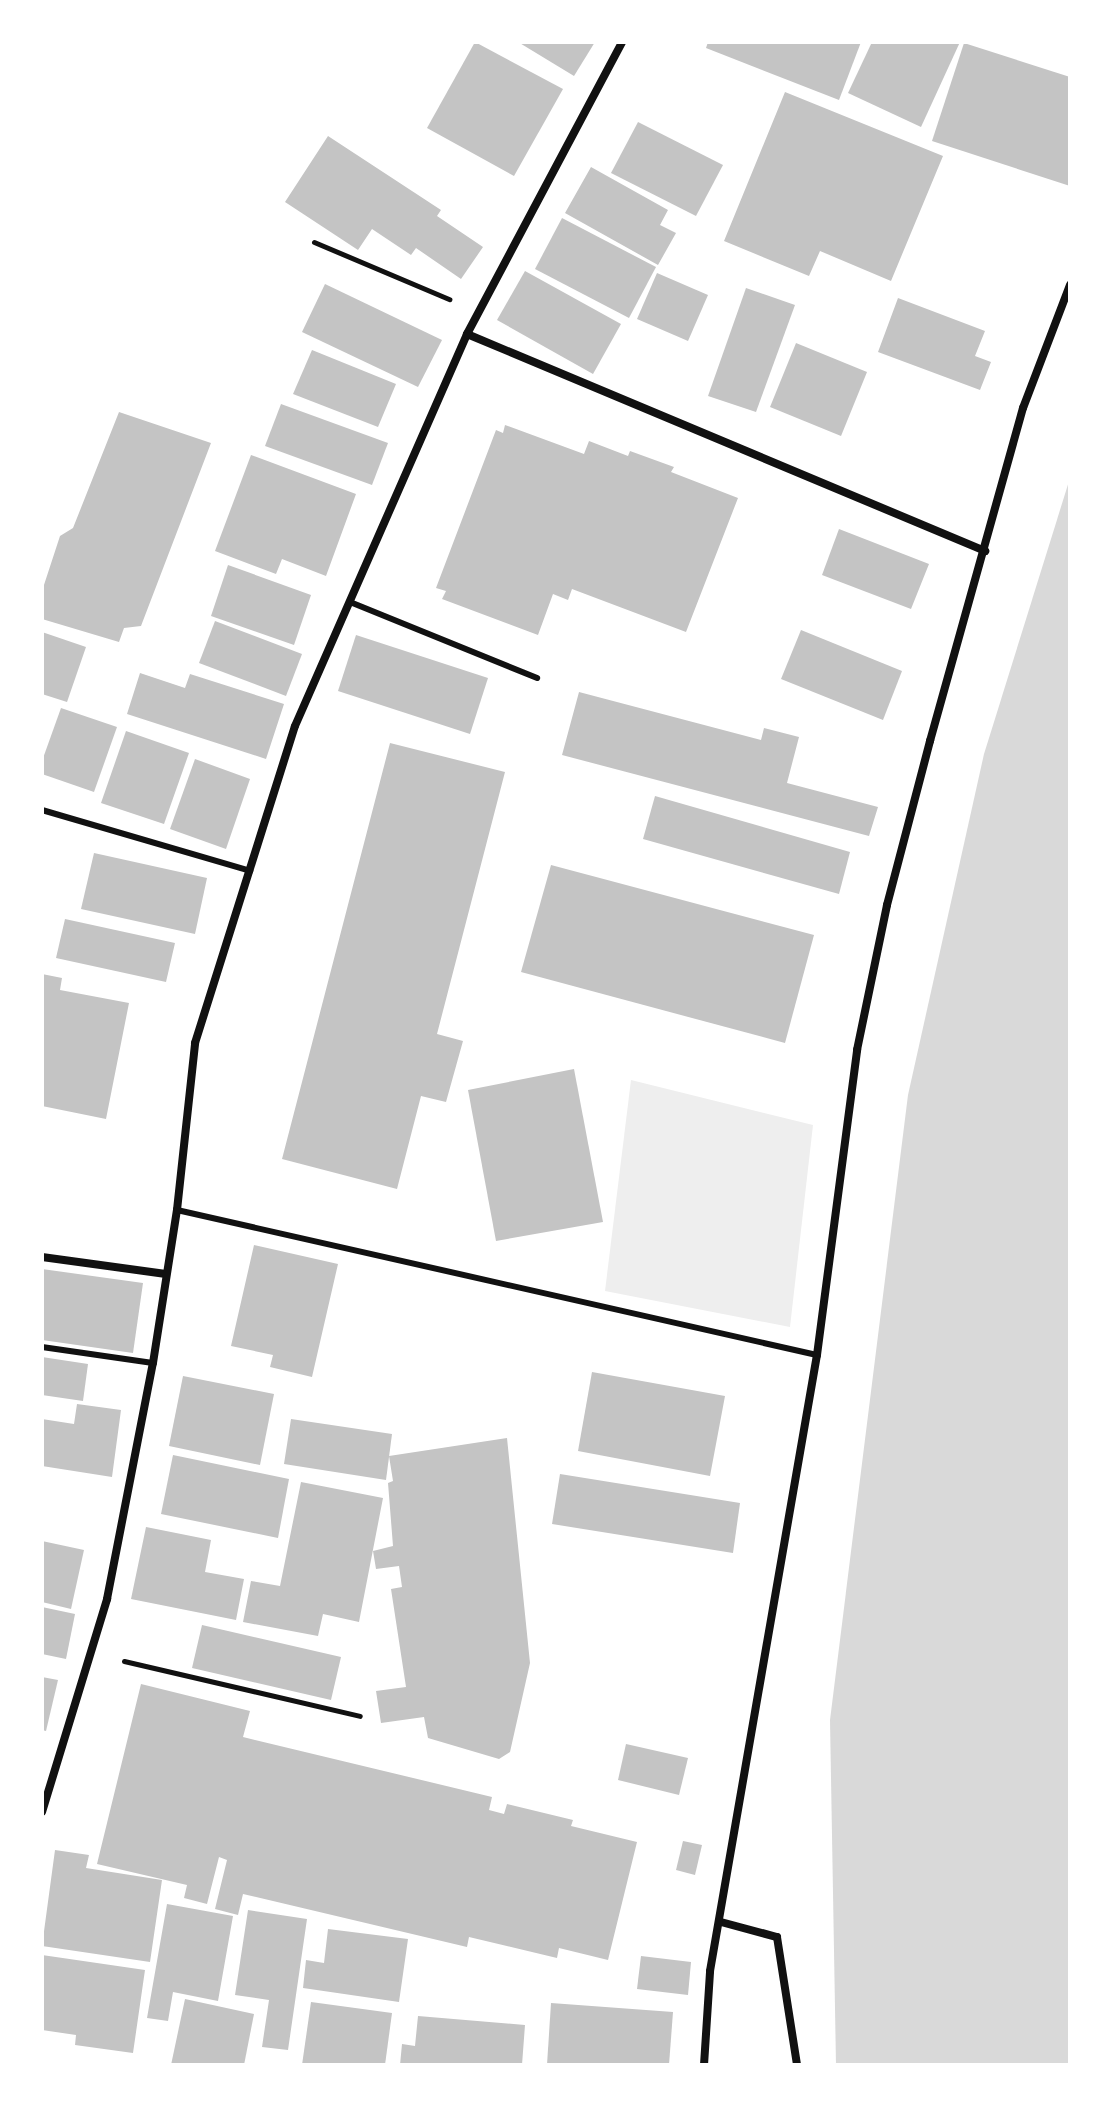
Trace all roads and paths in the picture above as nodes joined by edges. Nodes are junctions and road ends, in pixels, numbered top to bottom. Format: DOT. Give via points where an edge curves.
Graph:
graph roads {
  1 [pos="622,42"];
  2 [pos="314,242"];
  3 [pos="1070,285"];
  4 [pos="479,312"];
  5 [pos="467,334"];
  6 [pos="985,551"];
  7 [pos="350,602"];
  8 [pos="537,678"];
  9 [pos="42,810"];
  10 [pos="250,871"];
  11 [pos="177,1210"];
  12 [pos="42,1257"];
  13 [pos="166,1274"];
  14 [pos="42,1347"];
  15 [pos="817,1355"];
  16 [pos="153,1363"];
  17 [pos="93,1654"];
  18 [pos="360,1716"];
  19 [pos="42,1812"];
  20 [pos="721,1922"];
  21 [pos="704,2065"];
  22 [pos="797,2065"];
  1 -- 4 [label="street"];
  2 -- 4 [label="path"];
  3 -- 6 [label="street" via="1023,408"];
  4 -- 5 [label="street"];
  5 -- 6 [label="street"];
  5 -- 7 [label="street"];
  6 -- 15 [label="street" via="887,905 860,1036"];
  7 -- 8 [label="lane"];
  7 -- 10 [label="street" via="295,726"];
  9 -- 10 [label="lane"];
  10 -- 11 [label="street" via="195,1043"];
  11 -- 13 [label="street"];
  11 -- 15 [label="lane"];
  12 -- 13 [label="street"];
  13 -- 16 [label="street"];
  14 -- 16 [label="lane"];
  15 -- 20 [label="street"];
  16 -- 17 [label="street"];
  17 -- 18 [label="path"];
  17 -- 19 [label="street"];
  20 -- 21 [label="street" via="710,1971"];
  20 -- 22 [label="street" via="777,1937"];
}
